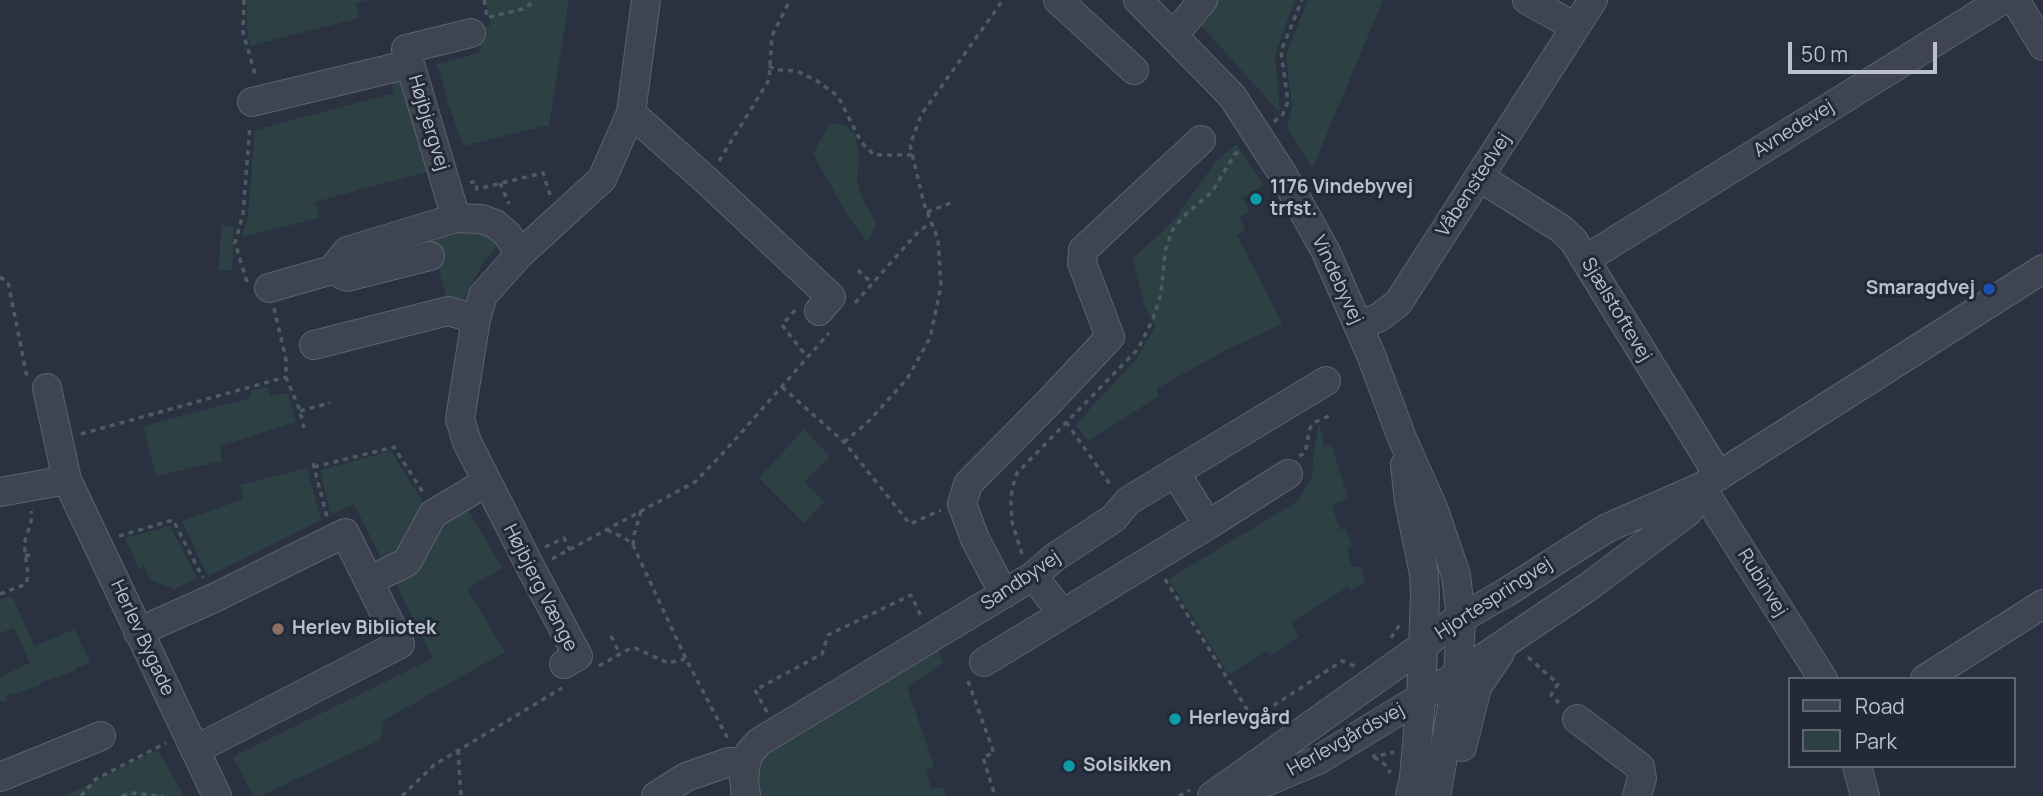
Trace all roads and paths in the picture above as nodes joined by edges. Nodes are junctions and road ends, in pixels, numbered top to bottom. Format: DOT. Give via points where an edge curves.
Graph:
graph roads {
  1 [pos="244,0"];
  2 [pos="536,0"];
  3 [pos="646,0"];
  4 [pos="790,0"];
  5 [pos="1003,0"];
  6 [pos="1058,0"];
  7 [pos="1138,0"];
  8 [pos="1203,0"];
  9 [pos="1302,0"];
  10 [pos="1527,0"];
  11 [pos="1593,0"];
  12 [pos="2002,0"];
  13 [pos="2015,0"];
  14 [pos="479,25"];
  15 [pos="1575,27"];
  16 [pos="1174,35"];
  17 [pos="2043,46"];
  18 [pos="410,64"];
  19 [pos="769,66"];
  20 [pos="1134,70"];
  21 [pos="252,102"];
  22 [pos="631,113"];
  23 [pos="1258,135"];
  24 [pos="1201,141"];
  25 [pos="912,155"];
  26 [pos="1479,177"];
  27 [pos="706,180"];
  28 [pos="951,203"];
  29 [pos="452,205"];
  30 [pos="927,212"];
  31 [pos="564,214"];
  32 [pos="931,223"];
  33 [pos="520,254"];
  34 [pos="430,256"];
  35 [pos="1586,259"];
  36 [pos="2043,269"];
  37 [pos="332,270"];
  38 [pos="858,270"];
  39 [pos="0,277"];
  40 [pos="872,283"];
  41 [pos="268,288"];
  42 [pos="849,309"];
  43 [pos="826,319"];
  44 [pos="476,320"];
  45 [pos="1358,326"];
  46 [pos="314,345"];
  47 [pos="286,377"];
  48 [pos="1326,381"];
  49 [pos="782,387"];
  50 [pos="47,388"];
  51 [pos="330,403"];
  52 [pos="1048,403"];
  53 [pos="300,411"];
  54 [pos="1331,415"];
  55 [pos="1068,423"];
  56 [pos="304,428"];
  57 [pos="1402,438"];
  58 [pos="58,439"];
  59 [pos="844,442"];
  60 [pos="1175,472"];
  61 [pos="1288,474"];
  62 [pos="67,480"];
  63 [pos="487,482"];
  64 [pos="1710,482"];
  65 [pos="27,487"];
  66 [pos="0,492"];
  67 [pos="963,499"];
  68 [pos="1124,505"];
  69 [pos="641,511"];
  70 [pos="435,513"];
  71 [pos="1208,525"];
  72 [pos="607,530"];
  73 [pos="333,539"];
  74 [pos="97,543"];
  75 [pos="633,545"];
  76 [pos="570,550"];
  77 [pos="25,555"];
  78 [pos="32,556"];
  79 [pos="1153,560"];
  80 [pos="528,563"];
  81 [pos="1029,569"];
  82 [pos="369,582"];
  83 [pos="0,594"];
  84 [pos="1004,594"];
  85 [pos="214,598"];
  86 [pos="2043,604"];
  87 [pos="1062,613"];
  88 [pos="925,623"];
  89 [pos="138,632"];
  90 [pos="611,636"];
  91 [pos="1446,641"];
  92 [pos="1521,645"];
  93 [pos="620,654"];
  94 [pos="686,659"];
  95 [pos="564,664"];
  96 [pos="597,668"];
  97 [pos="1360,668"];
  98 [pos="975,670"];
  99 [pos="1822,677"];
  100 [pos="1928,677"];
  101 [pos="1421,699"];
  102 [pos="770,719"];
  103 [pos="1577,719"];
  104 [pos="102,736"];
  105 [pos="191,741"];
  106 [pos="458,750"];
  107 [pos="740,755"];
  108 [pos="1858,768"];
  109 [pos="0,777"];
  110 [pos="1260,784"];
  111 [pos="690,786"];
  112 [pos="81,796"];
  113 [pos="122,796"];
  114 [pos="163,796"];
  115 [pos="216,796"];
  116 [pos="402,796"];
  117 [pos="461,796"];
  118 [pos="656,796"];
  119 [pos="746,796"];
  120 [pos="995,796"];
  121 [pos="1212,796"];
  122 [pos="1232,796"];
  123 [pos="1410,796"];
  124 [pos="1436,796"];
  125 [pos="1452,796"];
  126 [pos="1637,796"];
  127 [pos="1865,796"];
  1 -- 21 [label="path" via="243,32 258,84"];
  2 -- 14 [label="path"];
  3 -- 22 [label="street"];
  4 -- 19 [label="path" via="772,36"];
  5 -- 25 [label="path" via="921,115 910,145"];
  6 -- 20 [label="street"];
  7 -- 16 [label="street, Vindebyvej"];
  8 -- 16 [label="street"];
  9 -- 23 [label="path" via="1281,51 1288,102 1283,114"];
  10 -- 15 [label="street"];
  11 -- 15 [label="street, Våbenstedvej"];
  12 -- 35 [label="street, Avnedevej"];
  13 -- 17 [label="street"];
  14 -- 18 [label="street" via="406,49"];
  15 -- 26 [label="street, Våbenstedvej"];
  16 -- 23 [label="street, Vindebyvej" via="1232,96"];
  18 -- 21 [label="street, Højbjergvej"];
  18 -- 29 [label="street, Højbjergvej"];
  19 -- 25 [label="path" via="797,71 838,96 861,142 874,155"];
  19 -- 27 [label="path" via="769,80"];
  21 -- 41 [label="path" via="243,214 235,243 251,292"];
  22 -- 27 [label="street"];
  22 -- 31 [label="street" via="602,179"];
  23 -- 45 [label="street, Vindebyvej" via="1326,252"];
  23 -- 55 [label="path" via="1235,154 1212,192 1173,229 1165,251 1161,294 1139,349"];
  24 -- 52 [label="street" via="1083,250 1082,263 1110,337"];
  25 -- 30 [label="path"];
  26 -- 35 [label="street, Sjælstoftevej" via="1560,228"];
  26 -- 45 [label="street, Våbenstedvej" via="1398,303"];
  27 -- 43 [label="street" via="831,298"];
  28 -- 30 [label="path"];
  29 -- 31 [label="path" via="475,181 477,189 543,173 548,193"];
  29 -- 33 [label="street" via="495,224"];
  29 -- 37 [label="street" via="347,251"];
  30 -- 32 [label="path"];
  31 -- 33 [label="street"];
  32 -- 40 [label="path"];
  32 -- 59 [label="path" via="941,286 930,338 907,379"];
  33 -- 44 [label="street" via="483,295"];
  34 -- 37 [label="street" via="347,277"];
  35 -- 64 [label="street, Sjælstoftevej"];
  36 -- 64 [label="street"];
  37 -- 41 [label="street"];
  38 -- 40 [label="path"];
  39 -- 50 [label="path" via="8,282 30,393"];
  40 -- 42 [label="path"];
  41 -- 47 [label="path"];
  43 -- 49 [label="path"];
  44 -- 46 [label="street" via="448,311"];
  44 -- 63 [label="street" via="460,419"];
  45 -- 57 [label="street, Vindebyvej"];
  47 -- 53 [label="path"];
  47 -- 58 [label="path"];
  48 -- 60 [label="street, Sandbyvej"];
  49 -- 59 [label="path"];
  49 -- 69 [label="path" via="695,482"];
  50 -- 58 [label="street, Herlev Bygade"];
  51 -- 53 [label="path"];
  52 -- 55 [label="path"];
  52 -- 67 [label="street" via="968,484"];
  53 -- 56 [label="path"];
  54 -- 61 [label="path" via="1310,428 1305,453 1291,462"];
  55 -- 68 [label="path"];
  55 -- 81 [label="path" via="1017,473 1012,489 1012,522"];
  57 -- 91 [label="street, Vindebyvej" via="1425,594"];
  57 -- 91 [label="street, Vindebyvej" via="1456,575"];
  58 -- 62 [label="street, Herlev Bygade"];
  59 -- 67 [label="path" via="910,524"];
  60 -- 68 [label="street, Sandbyvej"];
  60 -- 71 [label="street"];
  61 -- 71 [label="street"];
  62 -- 65 [label="street"];
  62 -- 74 [label="street, Herlev Bygade"];
  63 -- 70 [label="street"];
  63 -- 80 [label="street, Højbjerg Vænge"];
  64 -- 91 [label="street" via="1661,504 1564,577 1486,625"];
  64 -- 92 [label="street" via="1688,512 1588,587"];
  64 -- 99 [label="street, Rubinvej"];
  65 -- 66 [label="street"];
  65 -- 77 [label="path" via="33,518 25,536"];
  67 -- 84 [label="street" via="975,539"];
  68 -- 81 [label="street, Sandbyvej" via="1114,518"];
  69 -- 72 [label="path"];
  69 -- 75 [label="path"];
  70 -- 73 [label="path" via="394,447 314,465"];
  70 -- 82 [label="street" via="407,562"];
  71 -- 79 [label="street"];
  72 -- 75 [label="path"];
  72 -- 76 [label="path"];
  73 -- 82 [label="street" via="345,533"];
  73 -- 85 [label="street"];
  74 -- 85 [label="path" via="173,520"];
  74 -- 89 [label="street, Herlev Bygade"];
  75 -- 94 [label="path"];
  76 -- 80 [label="path"];
  76 -- 80 [label="path" via="564,538"];
  77 -- 78 [label="path"];
  77 -- 83 [label="path" via="26,584"];
  79 -- 87 [label="street"];
  79 -- 97 [label="path" via="1253,719 1342,661"];
  80 -- 95 [label="street, Højbjerg Vænge" via="578,656"];
  81 -- 84 [label="street, Sandbyvej"];
  81 -- 87 [label="street"];
  82 -- 105 [label="street" via="400,644"];
  84 -- 107 [label="street, Sandbyvej"];
  85 -- 89 [label="street"];
  86 -- 100 [label="street"];
  87 -- 98 [label="street"];
  88 -- 102 [label="path" via="911,595 828,635 822,654 755,690"];
  89 -- 105 [label="street, Herlev Bygade"];
  90 -- 93 [label="path"];
  91 -- 92 [label="street"];
  91 -- 101 [label="street"];
  91 -- 110 [label="street" via="1394,690 1318,738"];
  91 -- 121 [label="street, Herlevgårdsvej"];
  91 -- 124 [label="street"];
  92 -- 103 [label="path" via="1558,684 1551,695"];
  92 -- 125 [label="street" via="1493,661 1477,687"];
  93 -- 94 [label="path" via="635,649 668,663"];
  93 -- 96 [label="path"];
  94 -- 107 [label="path"];
  95 -- 106 [label="path, Højbjerg Vænge" via="573,681"];
  98 -- 120 [label="path" via="995,753 983,757"];
  101 -- 110 [label="street, Herlevgårdsvej" via="1318,760"];
  101 -- 123 [label="street"];
  103 -- 126 [label="street" via="1640,767 1643,778"];
  104 -- 109 [label="street"];
  105 -- 112 [label="path" via="96,779"];
  105 -- 115 [label="street, Herlev Bygade"];
  106 -- 116 [label="path, Højbjerg Vænge" via="434,765"];
  106 -- 117 [label="path"];
  107 -- 111 [label="street"];
  107 -- 119 [label="street"];
  108 -- 127 [label="street"];
  110 -- 122 [label="street, Herlevgårdsvej"];
  111 -- 118 [label="street"];
  113 -- 114 [label="path"];
}
